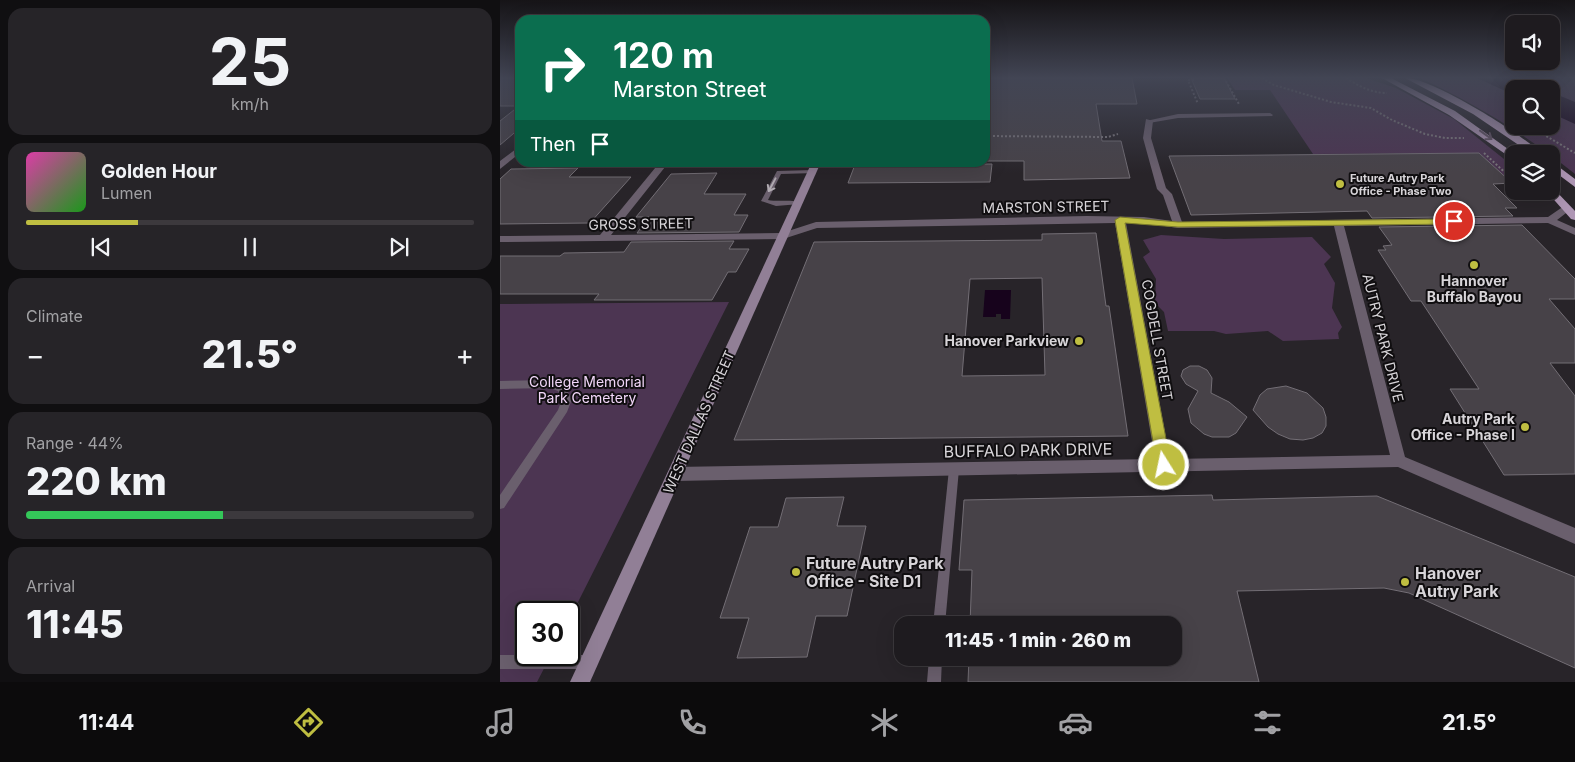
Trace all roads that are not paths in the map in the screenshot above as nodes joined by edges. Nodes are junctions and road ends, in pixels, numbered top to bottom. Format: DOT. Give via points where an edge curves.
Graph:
graph roads {
  1 [pos="1449,110"];
  2 [pos="1473,110"];
  3 [pos="1270,115"];
  4 [pos="1149,122"];
  5 [pos="1525,145"];
  6 [pos="1505,149"];
  7 [pos="515,154"];
  8 [pos="500,166"];
  9 [pos="661,167"];
  10 [pos="815,168"];
  11 [pos="1560,172"];
  12 [pos="1575,184"];
  13 [pos="1560,200"];
  14 [pos="798,203"];
  15 [pos="1568,208"];
  16 [pos="1575,217"];
  17 [pos="1120,220"];
  18 [pos="1550,220"];
  19 [pos="1338,223"];
  20 [pos="1178,225"];
  21 [pos="1575,232"];
  22 [pos="783,236"];
  23 [pos="603,238"];
  24 [pos="500,239"];
  25 [pos="500,385"];
  26 [pos="1399,461"];
  27 [pos="1164,465"];
  28 [pos="954,469"];
  29 [pos="675,474"];
  30 [pos="500,504"];
  31 [pos="1575,536"];
  32 [pos="940,616"];
  33 [pos="500,662"];
  34 [pos="589,662"];
  35 [pos="935,666"];
  36 [pos="580,682"];
  37 [pos="934,682"];
  1 -- 6 [label="main road, one-way"];
  2 -- 5 [label="main road"];
  3 -- 4 [label="lane" via="1178,116"];
  4 -- 20 [label="street" via="1147,138 1162,190 1167,194"];
  7 -- 8 [label="street"];
  9 -- 23 [label="street"];
  10 -- 14 [label="main road, WEST DALLAS STREET"];
  10 -- 14 [label="lane, one-way" via="779,172 764,201"];
  11 -- 12 [label="main road"];
  13 -- 15 [label="main road"];
  14 -- 22 [label="main road, WEST DALLAS STREET"];
  15 -- 16 [label="main road"];
  15 -- 18 [label="street"];
  17 -- 20 [label="street, MARSTON STREET"];
  17 -- 22 [label="street, MARSTON STREET" via="816,225"];
  17 -- 27 [label="street, COGDELL STREET"];
  18 -- 19 [label="street, MARSTON STREET"];
  18 -- 21 [label="street"];
  19 -- 20 [label="street, MARSTON STREET"];
  19 -- 26 [label="street, AUTRY PARK DRIVE"];
  22 -- 23 [label="street, GROSS STREET"];
  22 -- 29 [label="main road, WEST DALLAS STREET"];
  23 -- 24 [label="street, GROSS STREET"];
  25 -- 30 [label="lane" via="550,384 561,388 567,399 562,412"];
  26 -- 27 [label="street, BUFFALO PARK DRIVE"];
  26 -- 31 [label="street, BUFFALO PARK DRIVE"];
  27 -- 28 [label="street, BUFFALO PARK DRIVE"];
  28 -- 29 [label="street, BUFFALO PARK DRIVE"];
  28 -- 32 [label="lane"];
  29 -- 34 [label="main road, WEST DALLAS STREET"];
  33 -- 34 [label="lane"];
  34 -- 36 [label="main road, WEST DALLAS STREET"];
  35 -- 37 [label="lane"];
}
